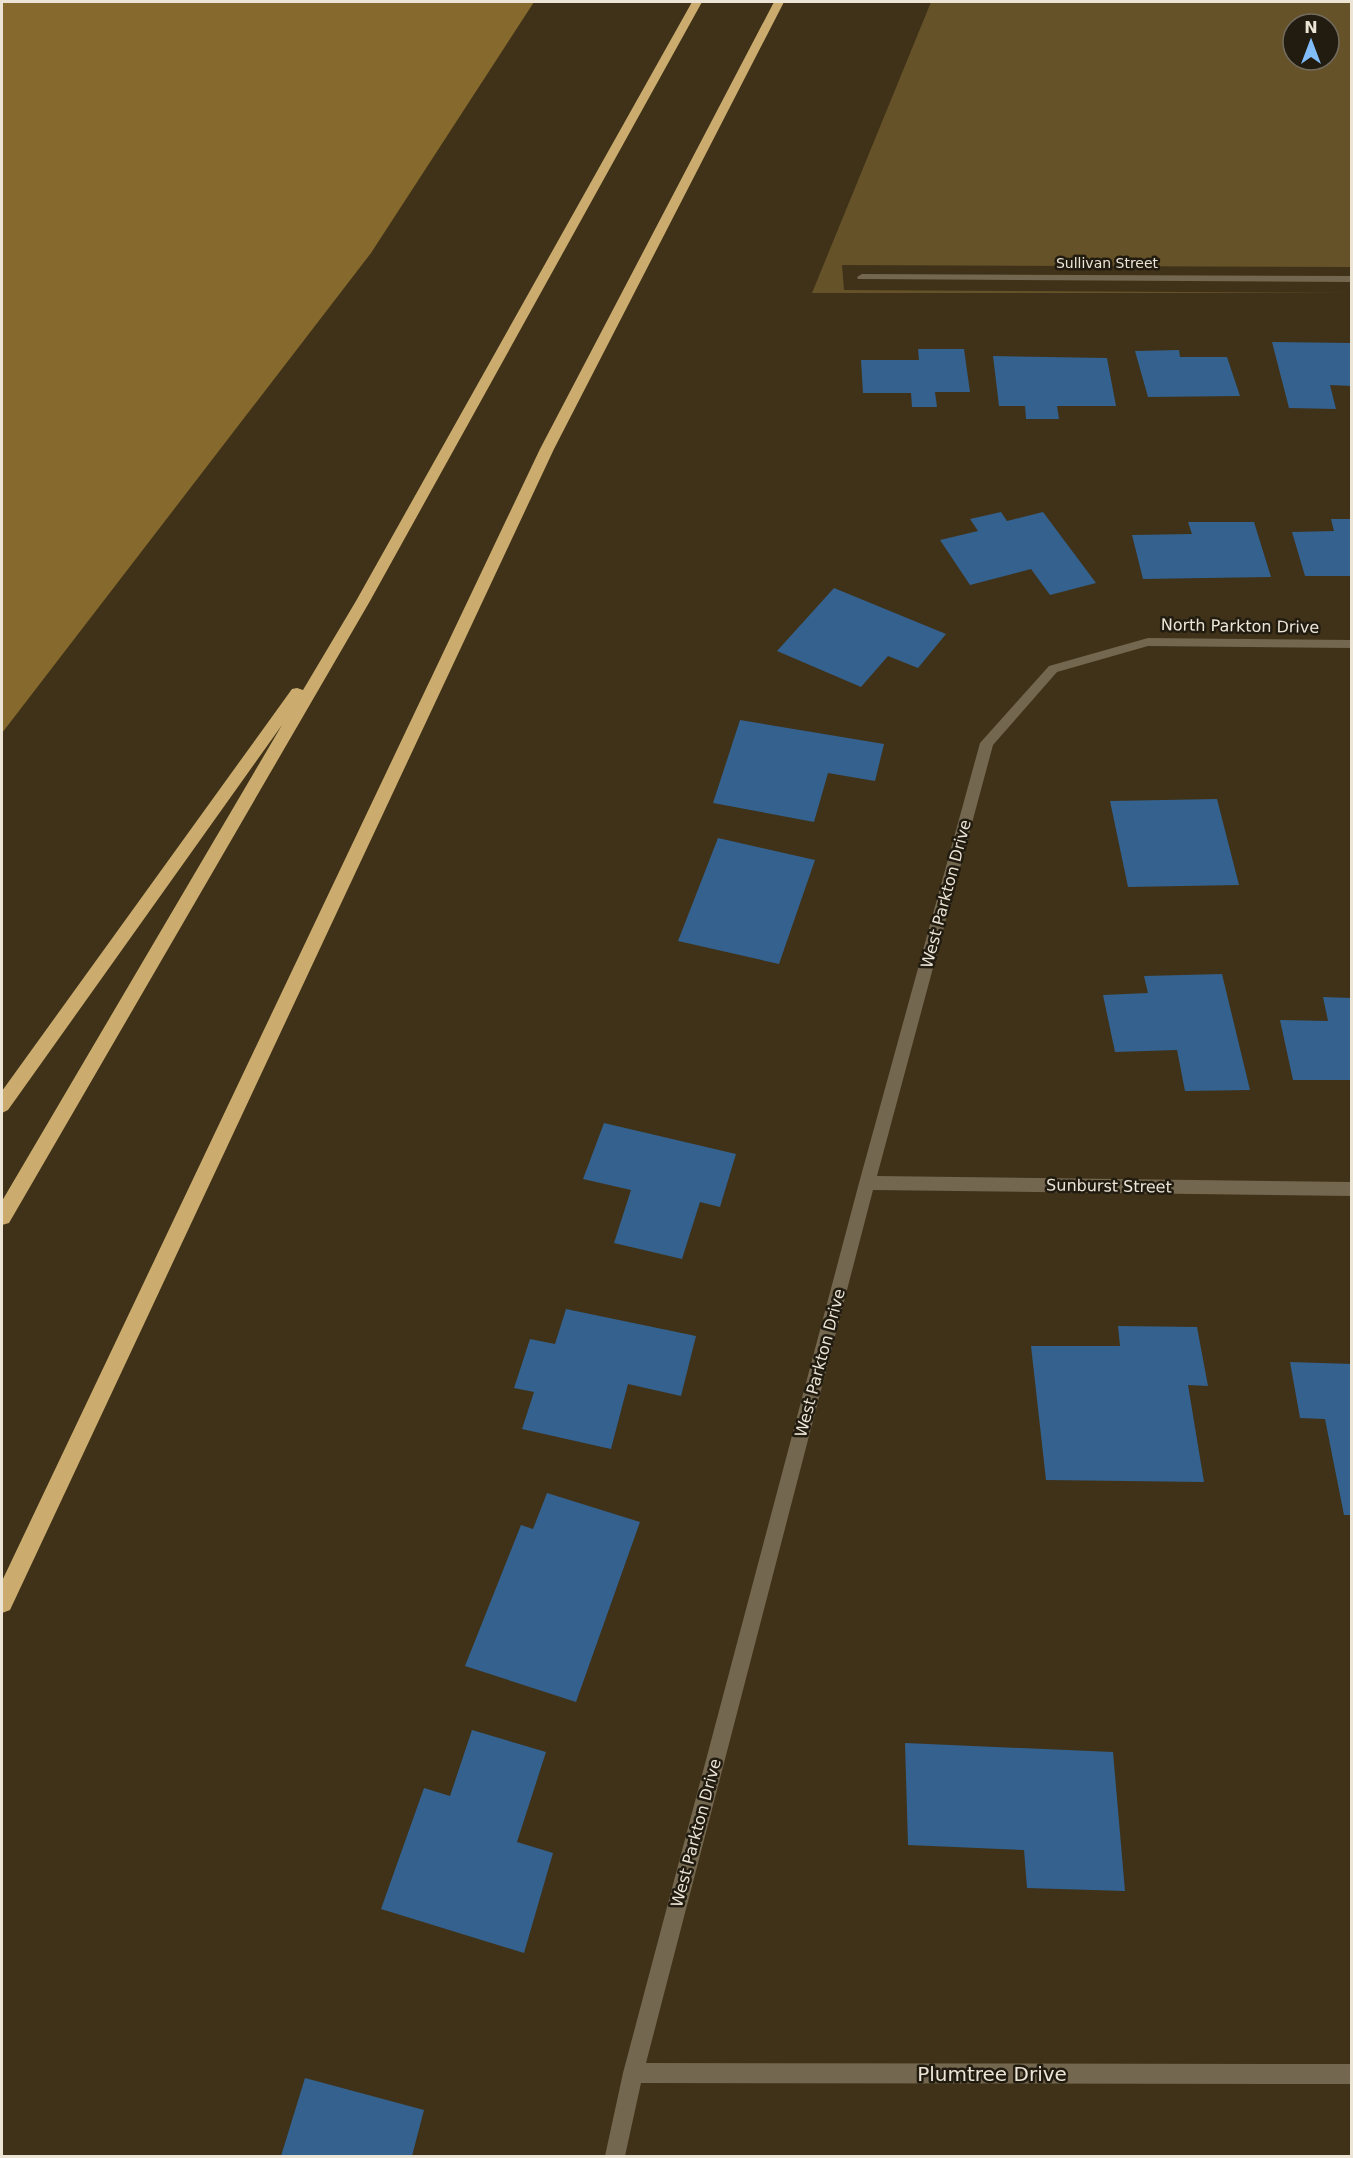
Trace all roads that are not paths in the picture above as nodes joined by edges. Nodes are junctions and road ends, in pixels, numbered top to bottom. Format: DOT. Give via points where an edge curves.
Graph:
graph roads {
  1 [pos="697,2"];
  2 [pos="778,2"];
  3 [pos="862,277"];
  4 [pos="1352,279"];
  5 [pos="363,601"];
  6 [pos="1352,644"];
  7 [pos="1128,648"];
  8 [pos="2,1105"];
  9 [pos="867,1183"];
  10 [pos="1352,1189"];
  11 [pos="2,1217"];
  12 [pos="2,1603"];
  13 [pos="633,2073"];
  14 [pos="1352,2074"];
  15 [pos="615,2157"];
  1 -- 5 [label="highway"];
  2 -- 12 [label="highway" via="547,449"];
  3 -- 4 [label="street, Sullivan Street"];
  5 -- 8 [label="highway"];
  5 -- 11 [label="highway"];
  6 -- 7 [label="street, North Parkton Drive" via="1148,642"];
  7 -- 9 [label="street, West Parkton Drive" via="1053,669 987,743"];
  9 -- 10 [label="street, Sunburst Street"];
  9 -- 13 [label="street, West Parkton Drive"];
  13 -- 14 [label="street, Plumtree Drive"];
  13 -- 15 [label="street, West Parkton Drive"];
}
